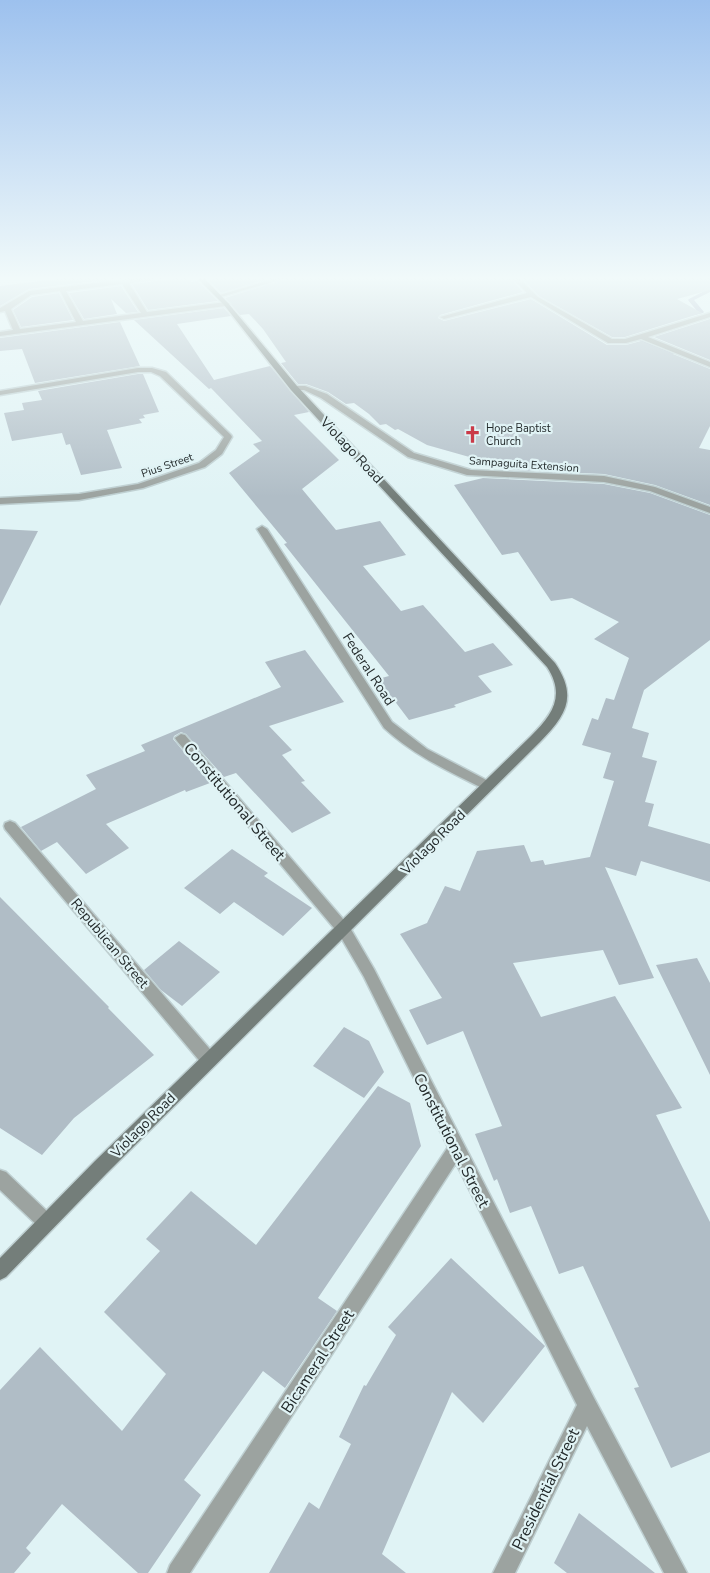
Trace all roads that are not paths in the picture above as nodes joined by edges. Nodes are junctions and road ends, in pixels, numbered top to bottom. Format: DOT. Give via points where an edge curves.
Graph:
graph roads {
  1 [pos="264,350"];
  2 [pos="675,350"];
  3 [pos="710,365"];
  4 [pos="294,388"];
  5 [pos="0,392"];
  6 [pos="0,501"];
  7 [pos="710,510"];
  8 [pos="262,528"];
  9 [pos="181,738"];
  10 [pos="488,786"];
  11 [pos="10,826"];
  12 [pos="344,930"];
  13 [pos="209,1060"];
  14 [pos="457,1148"];
  15 [pos="0,1178"];
  16 [pos="46,1222"];
  17 [pos="0,1271"];
  18 [pos="587,1405"];
  19 [pos="178,1573"];
  20 [pos="504,1573"];
  21 [pos="676,1573"];
  1 -- 4 [label="street"];
  2 -- 3 [label="street"];
  4 -- 7 [label="street, Sampaguita Extension" via="305,388 324,396 411,455 470,473 604,480 652,489"];
  4 -- 10 [label="street, Violago Road" via="539,651 563,684 561,704 555,716"];
  5 -- 6 [label="street, Pius Street" via="152,370 163,374 228,437 219,452 202,465 140,486 79,497"];
  8 -- 10 [label="street, Federal Road" via="388,725 417,750"];
  9 -- 12 [label="street, Constitutional Street"];
  10 -- 12 [label="street, Violago Road"];
  11 -- 13 [label="street, Republican Street"];
  12 -- 13 [label="street, Violago Road"];
  12 -- 14 [label="street, Constitutional Street"];
  13 -- 16 [label="street, Violago Road"];
  14 -- 18 [label="street, Constitutional Street"];
  14 -- 19 [label="street, Bicameral Street"];
  15 -- 16 [label="street"];
  16 -- 17 [label="street, Violago Road"];
  18 -- 20 [label="street, Presidential Street"];
  18 -- 21 [label="street, Constitutional Street"];
}
